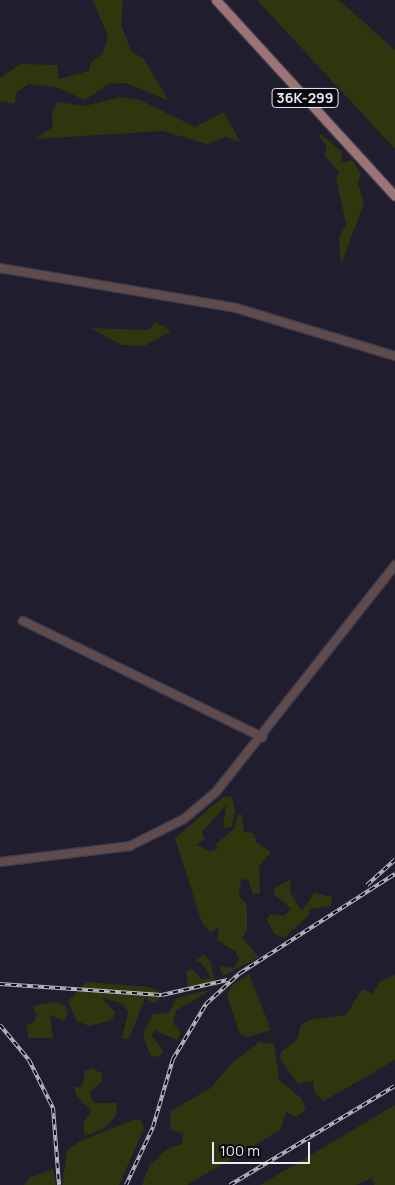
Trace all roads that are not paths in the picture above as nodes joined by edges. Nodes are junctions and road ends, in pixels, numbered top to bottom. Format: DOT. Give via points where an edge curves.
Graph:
graph roads {
  1 [pos="216,0"];
  2 [pos="395,196"];
  3 [pos="0,268"];
  4 [pos="395,356"];
  5 [pos="395,566"];
  6 [pos="23,622"];
  7 [pos="262,737"];
  8 [pos="0,862"];
  1 -- 2 [label="main road, 36К-299"];
  3 -- 4 [label="street" via="236,308"];
  5 -- 7 [label="street"];
  6 -- 7 [label="street"];
  7 -- 8 [label="street" via="201,806 145,842"];
}
